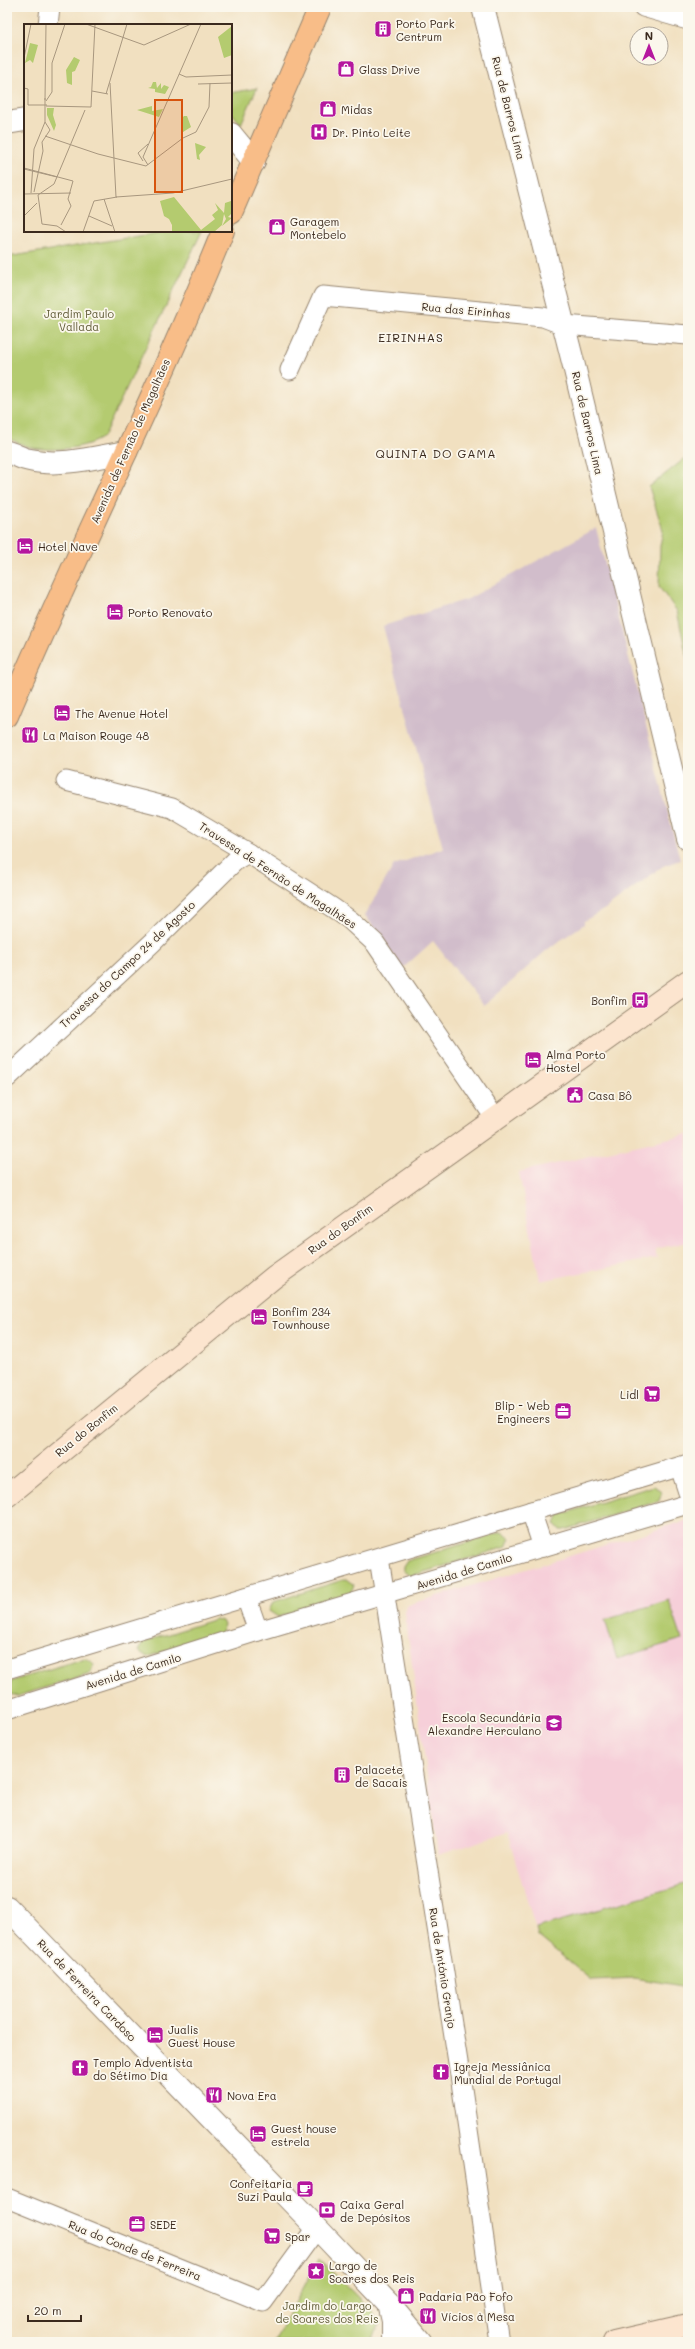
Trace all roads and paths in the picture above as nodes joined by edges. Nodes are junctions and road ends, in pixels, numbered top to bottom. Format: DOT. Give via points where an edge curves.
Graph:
graph roads {
  1 [pos="50,7"];
  2 [pos="320,7"];
  3 [pos="483,7"];
  4 [pos="643,7"];
  5 [pos="688,20"];
  6 [pos="48,24"];
  7 [pos="24,120"];
  8 [pos="7,124"];
  9 [pos="232,135"];
  10 [pos="254,162"];
  11 [pos="232,211"];
  12 [pos="223,232"];
  13 [pos="564,325"];
  14 [pos="688,336"];
  15 [pos="290,370"];
  16 [pos="7,452"];
  17 [pos="126,452"];
  18 [pos="7,716"];
  19 [pos="66,781"];
  20 [pos="688,839"];
  21 [pos="248,853"];
  22 [pos="688,981"];
  23 [pos="7,1078"];
  24 [pos="495,1118"];
  25 [pos="684,1466"];
  26 [pos="688,1492"];
  27 [pos="7,1496"];
  28 [pos="688,1504"];
  29 [pos="531,1511"];
  30 [pos="543,1547"];
  31 [pos="379,1558"];
  32 [pos="385,1594"];
  33 [pos="246,1597"];
  34 [pos="258,1631"];
  35 [pos="7,1669"];
  36 [pos="7,1710"];
  37 [pos="7,1907"];
  38 [pos="7,2198"];
  39 [pos="318,2228"];
  40 [pos="389,2304"];
  41 [pos="688,2325"];
  42 [pos="393,2342"];
  43 [pos="421,2342"];
  44 [pos="499,2342"];
  45 [pos="614,2342"];
  1 -- 6 [label="street"];
  2 -- 10 [label="main road"];
  3 -- 13 [label="street, Rua de Barros Lima"];
  4 -- 5 [label="street"];
  7 -- 8 [label="street"];
  9 -- 10 [label="street"];
  10 -- 11 [label="main road"];
  12 -- 17 [label="main road, Avenida de Fernão de Magalhães"];
  13 -- 14 [label="street, Rua das Eirinhas"];
  13 -- 15 [label="street, Rua das Eirinhas" via="544,317 323,296"];
  13 -- 20 [label="street, Rua de Barros Lima"];
  16 -- 17 [label="street" via="43,462"];
  17 -- 18 [label="main road, Avenida de Fernão de Magalhães"];
  19 -- 21 [label="street, Travessa de Fernão de Magalhães" via="172,808"];
  21 -- 23 [label="street, Travessa do Campo 24 de Agosto" via="236,860 152,943"];
  21 -- 24 [label="street, Travessa de Fernão de Magalhães" via="367,934"];
  22 -- 24 [label="main road, Rua do Bonfim"];
  24 -- 27 [label="main road, Rua do Bonfim" via="274,1277"];
  25 -- 26 [label="street"];
  25 -- 29 [label="street"];
  28 -- 30 [label="street, Avenida de Camilo"];
  29 -- 30 [label="street"];
  29 -- 31 [label="street"];
  30 -- 32 [label="street, Avenida de Camilo"];
  31 -- 32 [label="street"];
  31 -- 33 [label="street"];
  32 -- 34 [label="street, Avenida de Camilo"];
  32 -- 44 [label="street, Rua de António Granjo"];
  33 -- 34 [label="street"];
  33 -- 35 [label="street"];
  34 -- 36 [label="street, Avenida de Camilo"];
  37 -- 39 [label="street, Rua de Ferreira Cardoso"];
  38 -- 39 [label="street, Rua do Conde de Ferreira" via="263,2302"];
  39 -- 40 [label="street"];
  40 -- 42 [label="street" via="393,2321"];
  40 -- 43 [label="street"];
  41 -- 45 [label="main road"];
}
